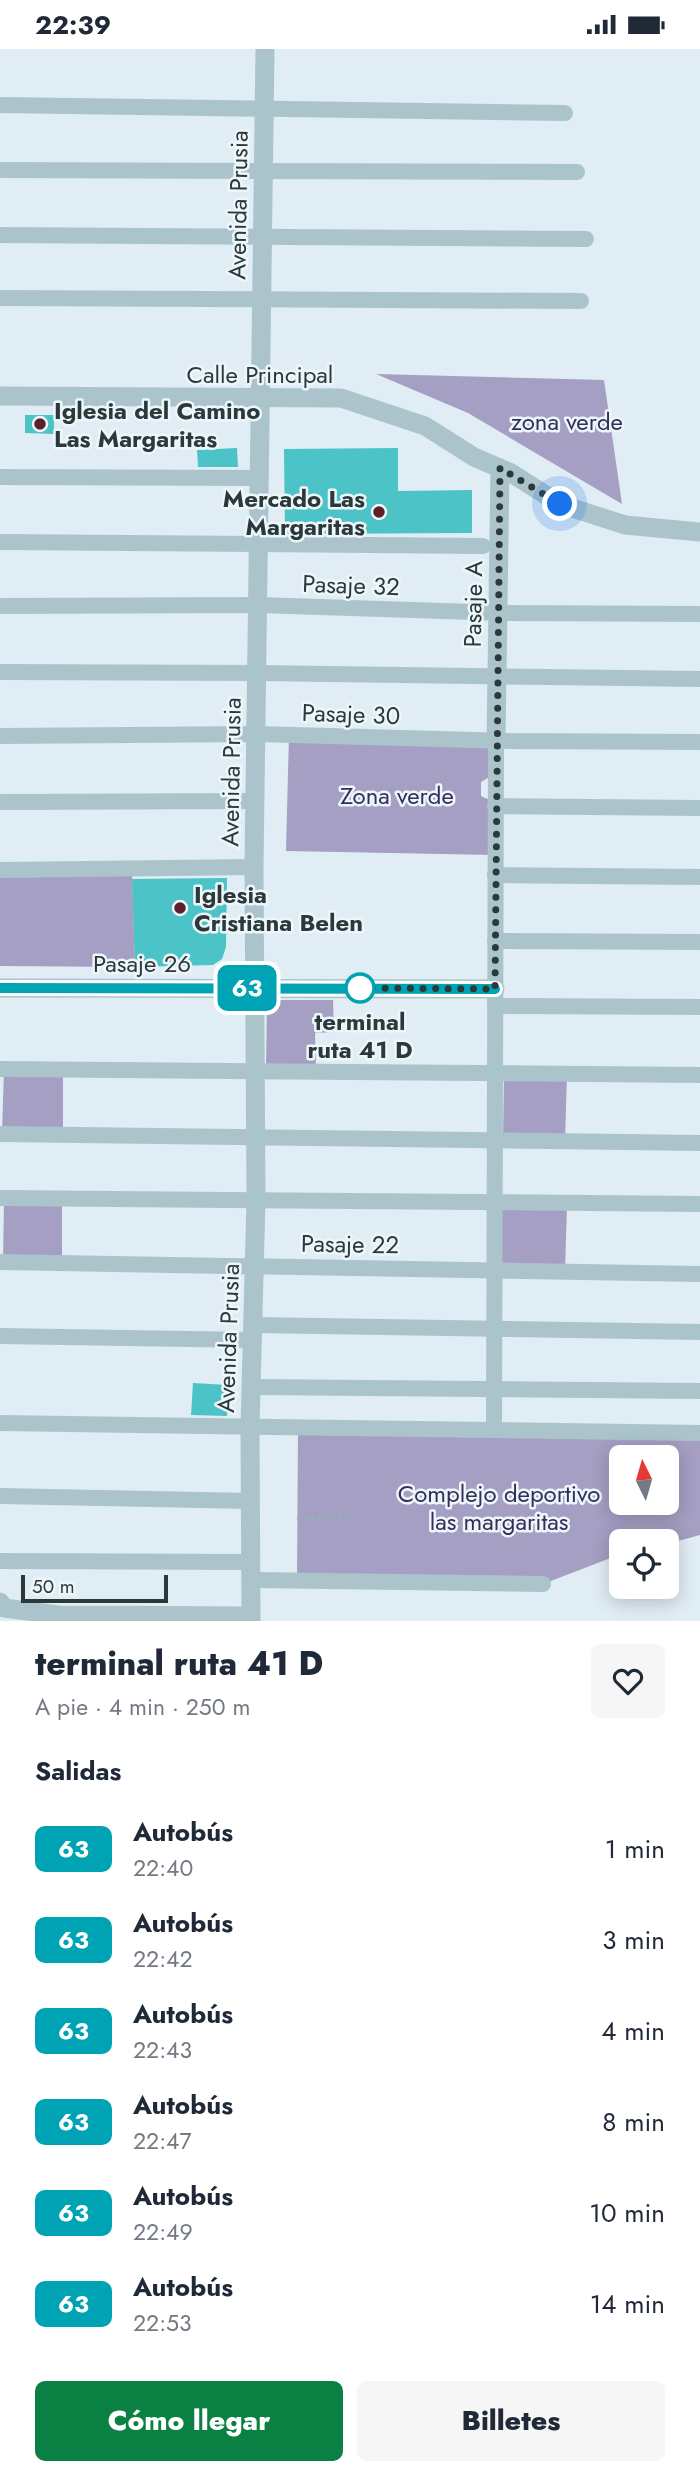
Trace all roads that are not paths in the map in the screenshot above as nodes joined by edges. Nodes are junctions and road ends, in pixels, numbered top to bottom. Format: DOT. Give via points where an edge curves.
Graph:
graph roads {
  1 [pos="265,49"];
  2 [pos="0,105"];
  3 [pos="264,108"];
  4 [pos="565,113"];
  5 [pos="0,170"];
  6 [pos="263,170"];
  7 [pos="577,172"];
  8 [pos="0,235"];
  9 [pos="262,236"];
  10 [pos="586,239"];
  11 [pos="0,299"];
  12 [pos="261,299"];
  13 [pos="581,301"];
  14 [pos="0,396"];
  15 [pos="259,399"];
  16 [pos="500,468"];
  17 [pos="0,477"];
  18 [pos="258,478"];
  19 [pos="700,532"];
  20 [pos="0,542"];
  21 [pos="258,543"];
  22 [pos="483,546"];
  23 [pos="258,605"];
  24 [pos="0,606"];
  25 [pos="498,613"];
  26 [pos="700,614"];
  27 [pos="0,672"];
  28 [pos="257,673"];
  29 [pos="497,677"];
  30 [pos="700,679"];
  31 [pos="257,734"];
  32 [pos="0,736"];
  33 [pos="496,741"];
  34 [pos="700,742"];
  35 [pos="255,801"];
  36 [pos="0,802"];
  37 [pos="495,806"];
  38 [pos="700,808"];
  39 [pos="254,867"];
  40 [pos="0,870"];
  41 [pos="495,875"];
  42 [pos="700,877"];
  43 [pos="495,941"];
  44 [pos="700,942"];
  45 [pos="0,988"];
  46 [pos="256,988"];
  47 [pos="495,997"];
  48 [pos="700,1007"];
  49 [pos="0,1069"];
  50 [pos="255,1071"];
  51 [pos="495,1073"];
  52 [pos="700,1075"];
  53 [pos="0,1134"];
  54 [pos="255,1136"];
  55 [pos="495,1140"];
  56 [pos="700,1143"];
  57 [pos="0,1198"];
  58 [pos="256,1200"];
  59 [pos="494,1202"];
  60 [pos="700,1204"];
  61 [pos="0,1262"];
  62 [pos="255,1265"];
  63 [pos="495,1269"];
  64 [pos="700,1274"];
  65 [pos="494,1328"];
  66 [pos="700,1332"];
  67 [pos="253,1333"];
  68 [pos="0,1336"];
  69 [pos="252,1387"];
  70 [pos="494,1390"];
  71 [pos="700,1391"];
  72 [pos="0,1423"];
  73 [pos="250,1427"];
  74 [pos="494,1430"];
  75 [pos="700,1433"];
  76 [pos="0,1496"];
  77 [pos="251,1501"];
  78 [pos="0,1561"];
  79 [pos="251,1571"];
  80 [pos="543,1584"];
  81 [pos="0,1602"];
  82 [pos="251,1619"];
  1 -- 3 [label="street, Avenida Prusia"];
  2 -- 3 [label="street"];
  3 -- 4 [label="street"];
  3 -- 6 [label="street, Avenida Prusia"];
  5 -- 6 [label="street"];
  6 -- 7 [label="street"];
  6 -- 9 [label="street, Avenida Prusia"];
  8 -- 9 [label="street"];
  9 -- 10 [label="street"];
  9 -- 12 [label="street, Avenida Prusia"];
  11 -- 12 [label="street"];
  12 -- 13 [label="street"];
  12 -- 15 [label="street, Avenida Prusia"];
  14 -- 15 [label="street, Calle Principal"];
  15 -- 16 [label="street, Calle Principal" via="341,398 425,426"];
  15 -- 18 [label="street, Avenida Prusia"];
  16 -- 19 [label="street, Calle Principal" via="560,504 625,525"];
  16 -- 25 [label="street, Pasaje A"];
  17 -- 18 [label="street"];
  18 -- 21 [label="street, Avenida Prusia"];
  20 -- 21 [label="street"];
  21 -- 22 [label="street"];
  21 -- 23 [label="street, Avenida Prusia"];
  23 -- 24 [label="street, Pasaje 32"];
  23 -- 25 [label="street, Pasaje 32"];
  23 -- 28 [label="street, Avenida Prusia"];
  25 -- 26 [label="street, Pasaje 32"];
  25 -- 29 [label="street, Pasaje A"];
  27 -- 28 [label="street"];
  28 -- 29 [label="street"];
  28 -- 31 [label="street, Avenida Prusia"];
  29 -- 30 [label="street"];
  29 -- 33 [label="street, Pasaje A"];
  31 -- 32 [label="street, Pasaje 30"];
  31 -- 33 [label="street, Pasaje 30"];
  31 -- 35 [label="street, Avenida Prusia"];
  33 -- 34 [label="street, Pasaje 30"];
  33 -- 37 [label="street"];
  35 -- 36 [label="street"];
  35 -- 39 [label="street, Avenida Prusia"];
  37 -- 38 [label="street"];
  37 -- 41 [label="street"];
  39 -- 40 [label="street"];
  39 -- 46 [label="street, Avenida Prusia"];
  41 -- 42 [label="street"];
  41 -- 43 [label="street"];
  43 -- 44 [label="street"];
  43 -- 47 [label="street"];
  45 -- 46 [label="street, Pasaje 26"];
  46 -- 47 [label="street, Pasaje 26"];
  46 -- 50 [label="street, Avenida Prusia"];
  47 -- 48 [label="street, Pasaje 26"];
  47 -- 51 [label="street"];
  49 -- 50 [label="street"];
  50 -- 51 [label="street"];
  50 -- 54 [label="street, Avenida Prusia"];
  51 -- 52 [label="street"];
  51 -- 55 [label="street"];
  53 -- 54 [label="street"];
  54 -- 55 [label="street"];
  54 -- 58 [label="street, Avenida Prusia"];
  55 -- 56 [label="street"];
  55 -- 59 [label="street"];
  57 -- 58 [label="street"];
  58 -- 59 [label="street"];
  58 -- 62 [label="street, Avenida Prusia"];
  59 -- 60 [label="street"];
  59 -- 63 [label="street"];
  61 -- 62 [label="street, Pasaje 22"];
  62 -- 63 [label="street, Pasaje 22"];
  62 -- 67 [label="street, Avenida Prusia"];
  63 -- 64 [label="street, Pasaje 22"];
  63 -- 65 [label="street"];
  65 -- 66 [label="street"];
  65 -- 67 [label="street"];
  65 -- 70 [label="street"];
  67 -- 68 [label="street"];
  67 -- 69 [label="street, Avenida Prusia"];
  69 -- 70 [label="street"];
  69 -- 73 [label="street, Avenida Prusia"];
  70 -- 71 [label="street"];
  70 -- 74 [label="street"];
  72 -- 73 [label="street"];
  73 -- 74 [label="street"];
  73 -- 77 [label="street, Avenida Prusia"];
  74 -- 75 [label="street"];
  76 -- 77 [label="street"];
  77 -- 79 [label="street, Avenida Prusia"];
  78 -- 79 [label="street"];
  79 -- 80 [label="street"];
  79 -- 82 [label="street, Avenida Prusia"];
  81 -- 82 [label="street" via="4,1608 58,1615"];
}
